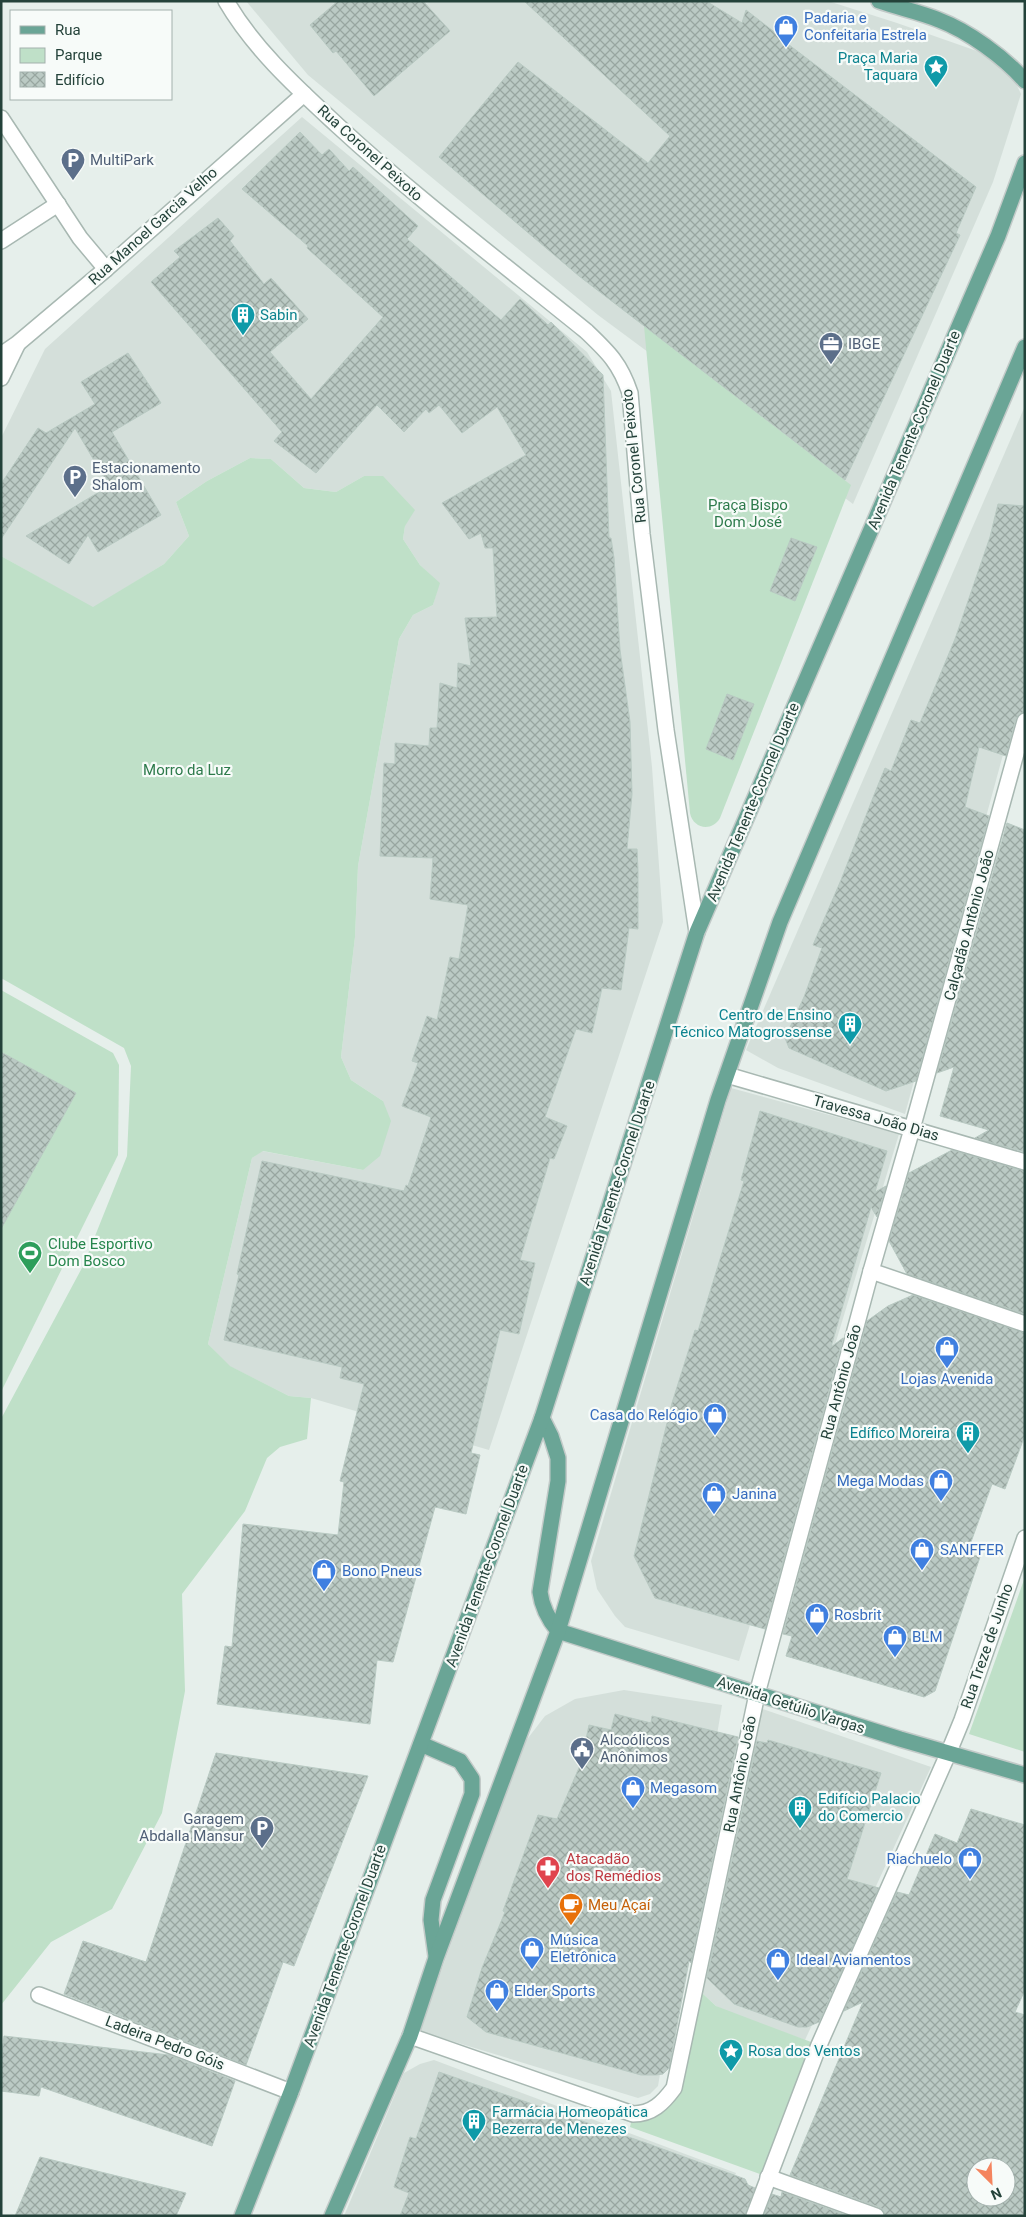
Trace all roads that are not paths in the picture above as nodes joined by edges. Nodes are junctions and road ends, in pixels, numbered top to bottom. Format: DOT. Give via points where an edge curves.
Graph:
graph roads {
  1 [pos="226,1"];
  2 [pos="879,1"];
  3 [pos="1025,80"];
  4 [pos="304,94"];
  5 [pos="1,118"];
  6 [pos="1025,163"];
  7 [pos="58,204"];
  8 [pos="1,240"];
  9 [pos="106,269"];
  10 [pos="17,344"];
  11 [pos="1025,347"];
  12 [pos="1,355"];
  13 [pos="1,378"];
  14 [pos="1025,721"];
  15 [pos="697,932"];
  16 [pos="727,1075"];
  17 [pos="912,1128"];
  18 [pos="1025,1162"];
  19 [pos="871,1271"];
  20 [pos="1025,1324"];
  21 [pos="542,1418"];
  22 [pos="1025,1538"];
  23 [pos="558,1631"];
  24 [pos="757,1694"];
  25 [pos="420,1744"];
  26 [pos="948,1754"];
  27 [pos="1025,1776"];
  28 [pos="436,1958"];
  29 [pos="39,1995"];
  30 [pos="410,2036"];
  31 [pos="291,2092"];
  32 [pos="768,2177"];
  33 [pos="242,2216"];
  34 [pos="332,2216"];
  35 [pos="754,2216"];
  36 [pos="876,2216"];
  1 -- 4 [label="street, Rua Coronel Peixoto" via="238,23"];
  2 -- 3 [label="main road" via="941,20 987,46"];
  4 -- 9 [label="street, Rua Manoel Garcia Velho"];
  4 -- 15 [label="street, Rua Coronel Peixoto" via="392,175 586,331 609,353 623,373 630,393 642,534 666,730"];
  5 -- 7 [label="street"];
  6 -- 15 [label="main road, Avenida Tenente-Coronel Duarte" via="998,236"];
  7 -- 8 [label="street"];
  7 -- 9 [label="street"];
  9 -- 10 [label="street, Rua Manoel Garcia Velho"];
  10 -- 12 [label="street, Rua Manoel Garcia Velho"];
  10 -- 13 [label="street"];
  11 -- 16 [label="main road" via="780,922"];
  14 -- 17 [label="street, Calçadão Antônio João"];
  15 -- 21 [label="main road, Avenida Tenente-Coronel Duarte"];
  16 -- 17 [label="street, Travessa João Dias"];
  16 -- 23 [label="main road"];
  17 -- 18 [label="street, Travessa João Dias"];
  17 -- 19 [label="street, Rua Antônio João"];
  19 -- 20 [label="street"];
  19 -- 24 [label="street, Rua Antônio João"];
  21 -- 23 [label="main road" via="558,1458 558,1481 540,1592 546,1614"];
  21 -- 25 [label="main road, Avenida Tenente-Coronel Duarte"];
  22 -- 26 [label="street, Rua Treze de Junho"];
  23 -- 24 [label="main road, Avenida Getúlio Vargas"];
  23 -- 28 [label="main road"];
  24 -- 26 [label="main road, Avenida Getúlio Vargas"];
  24 -- 30 [label="street, Rua Antônio João" via="676,2080 661,2105 643,2114 625,2112"];
  25 -- 28 [label="main road" via="460,1761 472,1779 472,1794 433,1900 431,1920"];
  25 -- 31 [label="main road, Avenida Tenente-Coronel Duarte"];
  26 -- 27 [label="main road, Avenida Getúlio Vargas"];
  26 -- 32 [label="street, Rua Treze de Junho" via="818,2045"];
  28 -- 30 [label="main road"];
  29 -- 31 [label="street, Ladeira Pedro Góis"];
  30 -- 34 [label="main road"];
  31 -- 33 [label="main road, Avenida Tenente-Coronel Duarte"];
  32 -- 35 [label="street, Rua Treze de Junho"];
  32 -- 36 [label="street"];
}
